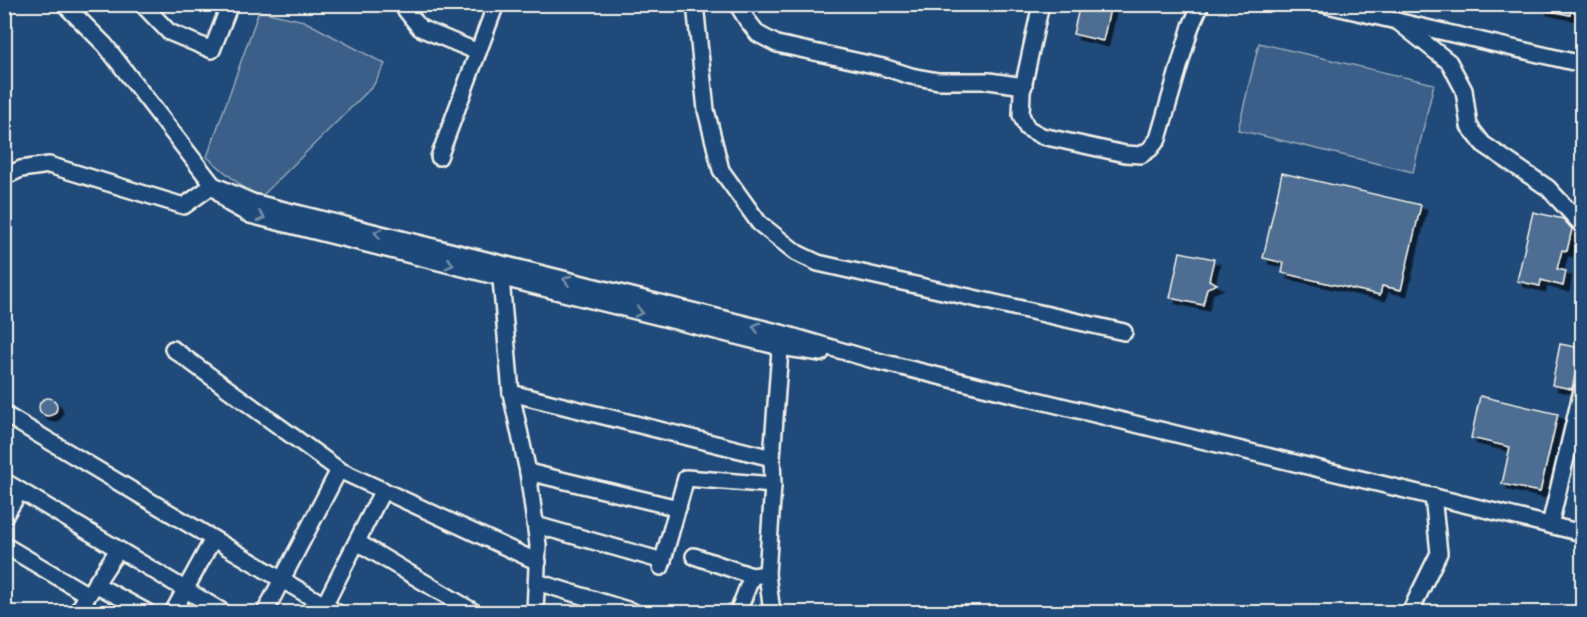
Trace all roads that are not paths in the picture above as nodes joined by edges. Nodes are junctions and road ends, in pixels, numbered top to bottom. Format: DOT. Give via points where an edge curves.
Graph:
graph roads {
  1 [pos="64,4"];
  2 [pos="142,4"];
  3 [pos="230,4"];
  4 [pos="401,4"];
  5 [pos="496,4"];
  6 [pos="695,4"];
  7 [pos="738,4"];
  8 [pos="1041,4"];
  9 [pos="1201,4"];
  10 [pos="1323,4"];
  11 [pos="1397,21"];
  12 [pos="478,52"];
  13 [pos="1582,64"];
  14 [pos="1024,86"];
  15 [pos="439,158"];
  16 [pos="4,177"];
  17 [pos="213,185"];
  18 [pos="1582,225"];
  19 [pos="500,270"];
  20 [pos="1124,332"];
  21 [pos="780,340"];
  22 [pos="174,349"];
  23 [pos="1582,390"];
  24 [pos="511,393"];
  25 [pos="4,414"];
  26 [pos="772,458"];
  27 [pos="339,470"];
  28 [pos="528,472"];
  29 [pos="4,481"];
  30 [pos="773,485"];
  31 [pos="383,490"];
  32 [pos="20,491"];
  33 [pos="1433,496"];
  34 [pos="678,508"];
  35 [pos="4,517"];
  36 [pos="536,525"];
  37 [pos="1550,525"];
  38 [pos="1582,533"];
  39 [pos="213,539"];
  40 [pos="357,542"];
  41 [pos="4,545"];
  42 [pos="118,550"];
  43 [pos="694,556"];
  44 [pos="538,562"];
  45 [pos="760,575"];
  46 [pos="282,580"];
  47 [pos="537,582"];
  48 [pos="92,590"];
  49 [pos="185,590"];
  50 [pos="330,610"];
  51 [pos="76,612"];
  52 [pos="147,612"];
  53 [pos="172,612"];
  54 [pos="223,612"];
  55 [pos="264,612"];
  56 [pos="474,612"];
  57 [pos="535,612"];
  58 [pos="634,612"];
  59 [pos="738,612"];
  60 [pos="772,612"];
  61 [pos="1410,612"];
  1 -- 17 [label="street" via="105,45"];
  2 -- 3 [label="street" via="169,32 212,50"];
  4 -- 12 [label="street" via="420,28"];
  5 -- 12 [label="street"];
  6 -- 20 [label="street" via="706,110 721,170 759,223 797,253 818,263"];
  7 -- 14 [label="street" via="758,34 777,44 938,81"];
  8 -- 14 [label="street"];
  9 -- 14 [label="street" via="1158,139 1141,155 1042,136 1027,128 1021,115"];
  10 -- 11 [label="street"];
  11 -- 13 [label="street"];
  11 -- 18 [label="street" via="1449,62 1464,90 1469,126 1483,144 1548,188"];
  12 -- 15 [label="street"];
  16 -- 17 [label="street" via="21,169 49,165 184,206"];
  17 -- 19 [label="street" via="252,202"];
  19 -- 21 [label="street"];
  19 -- 24 [label="street"];
  21 -- 26 [label="street"];
  21 -- 33 [label="street"];
  22 -- 27 [label="street"];
  23 -- 37 [label="street"];
  24 -- 26 [label="street"];
  24 -- 28 [label="street"];
  25 -- 39 [label="street"];
  26 -- 30 [label="street"];
  27 -- 31 [label="street"];
  27 -- 46 [label="street"];
  28 -- 34 [label="street"];
  28 -- 36 [label="street"];
  29 -- 32 [label="street"];
  30 -- 34 [label="street" via="686,478"];
  30 -- 45 [label="street"];
  31 -- 40 [label="street"];
  31 -- 44 [label="street"];
  32 -- 35 [label="street"];
  32 -- 42 [label="street"];
  33 -- 37 [label="street"];
  33 -- 61 [label="street" via="1439,553"];
  34 -- 36 [label="street" via="662,564"];
  36 -- 44 [label="street"];
  37 -- 38 [label="street"];
  39 -- 46 [label="street"];
  39 -- 49 [label="street"];
  40 -- 50 [label="street"];
  40 -- 56 [label="street"];
  41 -- 48 [label="street"];
  42 -- 48 [label="street"];
  42 -- 49 [label="street"];
  43 -- 45 [label="street"];
  44 -- 47 [label="street"];
  45 -- 59 [label="street"];
  45 -- 60 [label="street"];
  46 -- 50 [label="street"];
  46 -- 55 [label="street"];
  47 -- 57 [label="street"];
  47 -- 58 [label="street"];
  48 -- 51 [label="street"];
  48 -- 52 [label="street"];
  49 -- 53 [label="street"];
  49 -- 54 [label="street"];
}
